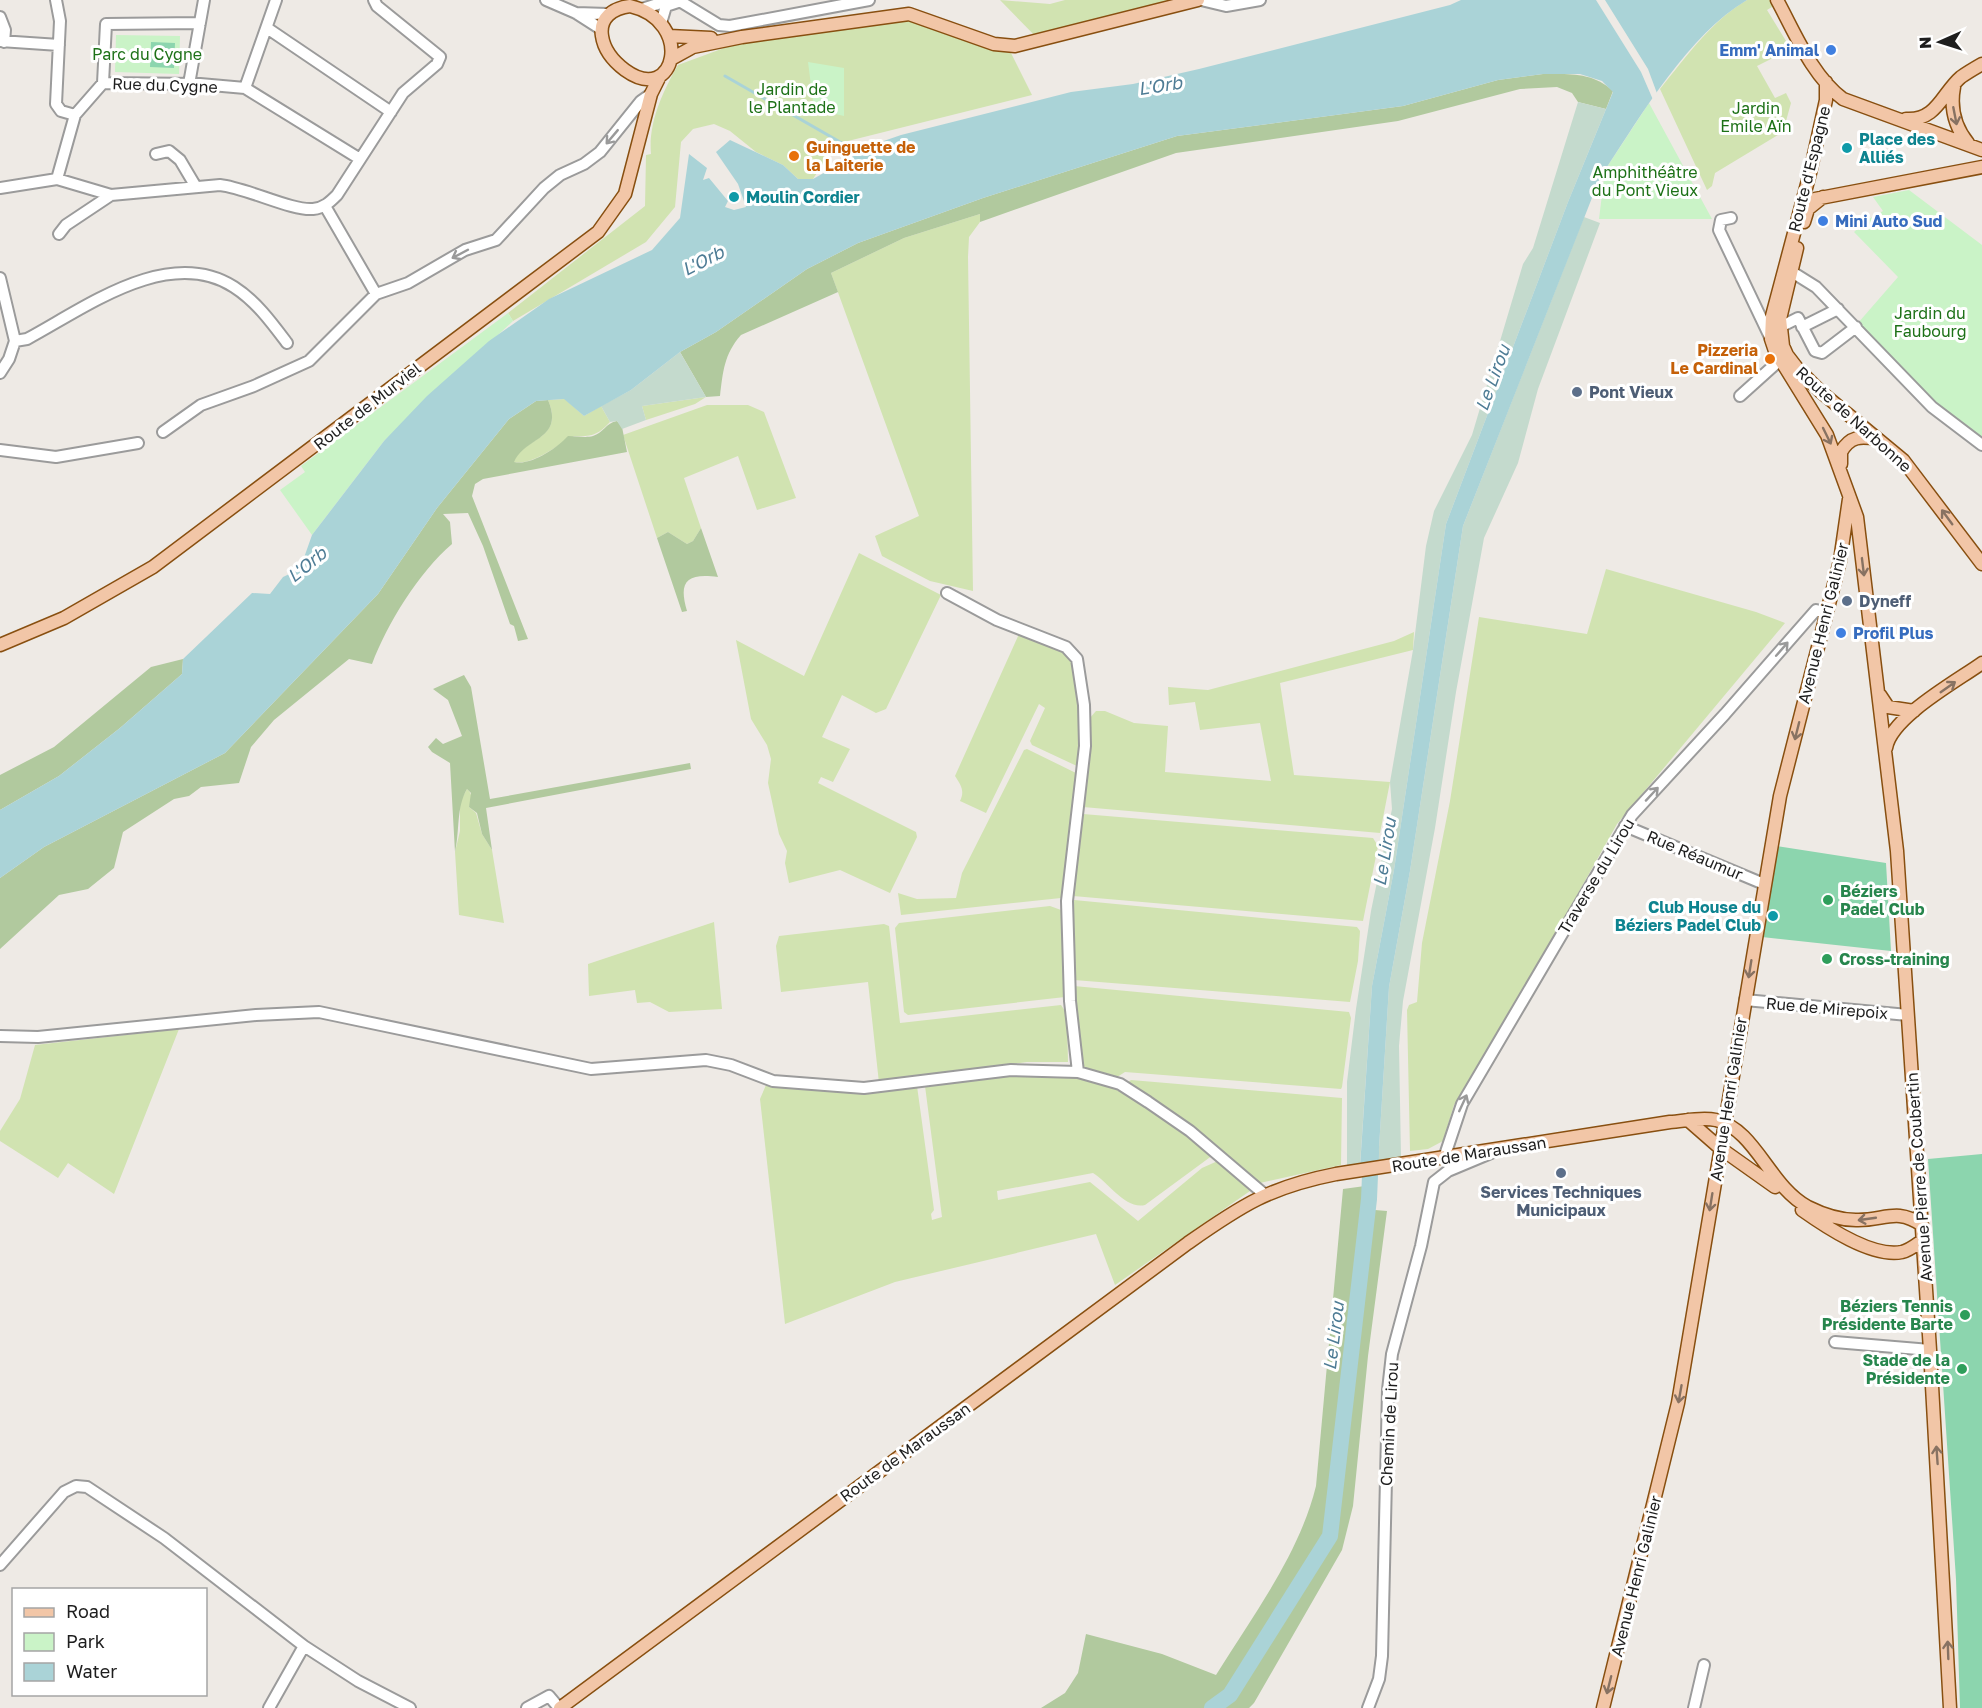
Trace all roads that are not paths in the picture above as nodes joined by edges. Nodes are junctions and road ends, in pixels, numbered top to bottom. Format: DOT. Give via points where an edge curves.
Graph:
graph roads {
  1 [pos="56,0"];
  2 [pos="204,0"];
  3 [pos="276,0"];
  4 [pos="374,0"];
  5 [pos="546,0"];
  6 [pos="670,0"];
  7 [pos="680,0"];
  8 [pos="869,0"];
  9 [pos="1199,0"];
  10 [pos="1260,0"];
  11 [pos="1779,4"];
  12 [pos="642,9"];
  13 [pos="576,13"];
  14 [pos="608,14"];
  15 [pos="0,16"];
  16 [pos="200,23"];
  17 [pos="661,23"];
  18 [pos="267,28"];
  19 [pos="601,30"];
  20 [pos="669,36"];
  21 [pos="742,37"];
  22 [pos="2,42"];
  23 [pos="59,45"];
  24 [pos="673,58"];
  25 [pos="1982,64"];
  26 [pos="655,78"];
  27 [pos="103,82"];
  28 [pos="1826,82"];
  29 [pos="189,84"];
  30 [pos="1955,84"];
  31 [pos="245,88"];
  32 [pos="651,94"];
  33 [pos="391,111"];
  34 [pos="75,115"];
  35 [pos="1896,118"];
  36 [pos="1970,145"];
  37 [pos="1982,150"];
  38 [pos="156,153"];
  39 [pos="360,159"];
  40 [pos="1976,168"];
  41 [pos="57,179"];
  42 [pos="196,187"];
  43 [pos="0,188"];
  44 [pos="111,195"];
  45 [pos="1823,197"];
  46 [pos="1801,203"];
  47 [pos="325,206"];
  48 [pos="1731,218"];
  49 [pos="59,234"];
  50 [pos="1791,272"];
  51 [pos="0,278"];
  52 [pos="2,291"];
  53 [pos="1750,293"];
  54 [pos="376,294"];
  55 [pos="1775,302"];
  56 [pos="1838,309"];
  57 [pos="1780,327"];
  58 [pos="1802,327"];
  59 [pos="1856,327"];
  60 [pos="1771,339"];
  61 [pos="15,341"];
  62 [pos="287,344"];
  63 [pos="1780,360"];
  64 [pos="0,373"];
  65 [pos="1740,396"];
  66 [pos="162,432"];
  67 [pos="1880,439"];
  68 [pos="138,443"];
  69 [pos="1982,445"];
  70 [pos="0,450"];
  71 [pos="1841,468"];
  72 [pos="1849,489"];
  73 [pos="1980,558"];
  74 [pos="947,593"];
  75 [pos="1822,611"];
  76 [pos="0,645"];
  77 [pos="1982,663"];
  78 [pos="1879,693"];
  79 [pos="1914,711"];
  80 [pos="1885,754"];
  81 [pos="1625,826"];
  82 [pos="1764,884"];
  83 [pos="1745,1000"];
  84 [pos="1908,1015"];
  85 [pos="0,1036"];
  86 [pos="1078,1072"];
  87 [pos="1689,1120"];
  88 [pos="1724,1123"];
  89 [pos="1500,1149"];
  90 [pos="1720,1149"];
  91 [pos="1444,1158"];
  92 [pos="1259,1197"];
  93 [pos="1922,1226"];
  94 [pos="1923,1240"];
  95 [pos="1080,1326"];
  96 [pos="1835,1342"];
  97 [pos="1930,1350"];
  98 [pos="0,1565"];
  99 [pos="304,1646"];
  100 [pos="1704,1665"];
  101 [pos="269,1708"];
  102 [pos="410,1708"];
  103 [pos="527,1708"];
  104 [pos="559,1708"];
  105 [pos="571,1708"];
  106 [pos="1368,1708"];
  107 [pos="1603,1708"];
  108 [pos="1694,1708"];
  109 [pos="1950,1708"];
  1 -- 23 [label="street"];
  2 -- 16 [label="street"];
  3 -- 18 [label="street"];
  4 -- 33 [label="street" via="440,57 403,93"];
  5 -- 13 [label="street"];
  6 -- 12 [label="street"];
  7 -- 8 [label="street" via="719,25 730,26"];
  7 -- 17 [label="street" via="666,6"];
  9 -- 10 [label="street" via="1226,6"];
  9 -- 21 [label="main road" via="1015,46 994,45 909,14"];
  11 -- 28 [label="main road, Route d'Espagne"];
  12 -- 14 [label="main road" via="621,7"];
  12 -- 17 [label="main road"];
  13 -- 14 [label="street"];
  13 -- 19 [label="street"];
  14 -- 19 [label="main road"];
  15 -- 22 [label="street" via="5,30"];
  16 -- 27 [label="street, Rue du Cygne" via="106,24"];
  16 -- 29 [label="street"];
  17 -- 20 [label="main road"];
  18 -- 31 [label="street"];
  18 -- 33 [label="street"];
  19 -- 26 [label="main road" via="604,46 613,60 635,78"];
  20 -- 21 [label="main road"];
  20 -- 24 [label="main road"];
  21 -- 24 [label="main road" via="693,47"];
  22 -- 23 [label="street"];
  23 -- 34 [label="street" via="56,104 61,111"];
  24 -- 26 [label="main road" via="670,67"];
  25 -- 30 [label="main road"];
  26 -- 32 [label="main road, Route de Murviel"];
  27 -- 29 [label="street, Rue du Cygne"];
  27 -- 34 [label="street"];
  28 -- 35 [label="main road" via="1843,99"];
  28 -- 46 [label="main road, Route d'Espagne" via="1826,100"];
  29 -- 31 [label="street, Rue du Cygne"];
  30 -- 35 [label="main road" via="1931,112 1910,120"];
  30 -- 36 [label="main road, one-way" via="1954,119 1959,133"];
  31 -- 39 [label="street, Rue du Cygne"];
  32 -- 54 [label="street, one-way" via="600,152 544,188 496,240 465,250 408,284"];
  32 -- 76 [label="main road, Route de Murviel" via="625,194 598,232 162,560 64,618"];
  33 -- 39 [label="street"];
  34 -- 41 [label="street"];
  35 -- 36 [label="main road"];
  36 -- 37 [label="main road"];
  36 -- 40 [label="main road" via="1977,156"];
  38 -- 42 [label="street" via="169,151 180,160"];
  39 -- 47 [label="street" via="337,195"];
  40 -- 45 [label="main road"];
  41 -- 43 [label="street"];
  41 -- 44 [label="street"];
  42 -- 44 [label="street"];
  42 -- 47 [label="street" via="234,187 312,210"];
  44 -- 49 [label="street"];
  45 -- 46 [label="main road"];
  45 -- 50 [label="main road, Route d'Espagne" via="1808,209"];
  46 -- 55 [label="main road, Route d'Espagne"];
  47 -- 54 [label="street"];
  48 -- 53 [label="street" via="1719,224 1719,230"];
  50 -- 56 [label="street" via="1816,287"];
  50 -- 57 [label="main road, Route d'Espagne"];
  51 -- 52 [label="street"];
  52 -- 61 [label="street"];
  53 -- 55 [label="street" via="1764,305"];
  53 -- 60 [label="street"];
  54 -- 66 [label="street" via="309,361 201,405"];
  55 -- 60 [label="main road, Route d'Espagne"];
  56 -- 58 [label="street"];
  56 -- 59 [label="street"];
  57 -- 58 [label="street" via="1798,318"];
  57 -- 67 [label="main road, Route de Narbonne" via="1783,346 1797,368"];
  58 -- 59 [label="street" via="1815,351 1822,353"];
  59 -- 69 [label="street" via="1932,407"];
  60 -- 63 [label="main road, Avenue Pierre de Coubertin"];
  61 -- 62 [label="street" via="27,339 131,284 177,272 211,276 233,286 258,308"];
  61 -- 64 [label="street"];
  63 -- 65 [label="street"];
  63 -- 71 [label="main road, Avenue Pierre de Coubertin, one-way" via="1810,405"];
  67 -- 71 [label="main road" via="1858,437 1846,444 1841,452"];
  73 -- 67 [label="main road, Route de Narbonne, one-way" via="1910,468"];
  68 -- 70 [label="street" via="56,457"];
  71 -- 72 [label="main road, Avenue Pierre de Coubertin"];
  72 -- 75 [label="main road, Avenue Henri Galinier" via="1840,561"];
  72 -- 78 [label="main road, Avenue Pierre de Coubertin, one-way" via="1857,517"];
  74 -- 86 [label="street" via="997,620 1066,646 1077,659 1085,746 1067,901 1070,1001"];
  81 -- 75 [label="street, Traverse du Lirou, one-way"];
  75 -- 82 [label="main road, Avenue Henri Galinier, one-way"];
  79 -- 77 [label="main road, one-way"];
  78 -- 79 [label="main road" via="1888,706"];
  78 -- 80 [label="main road, Avenue Pierre de Coubertin"];
  79 -- 80 [label="main road" via="1889,737"];
  80 -- 84 [label="main road, Avenue Pierre de Coubertin" via="1897,851"];
  81 -- 82 [label="street, Rue Réaumur"];
  91 -- 81 [label="street, Traverse du Lirou, one-way" via="1462,1104"];
  82 -- 83 [label="main road, Avenue Henri Galinier, one-way"];
  83 -- 84 [label="street, Rue de Mirepoix"];
  83 -- 88 [label="main road, Avenue Henri Galinier"];
  84 -- 93 [label="main road, Avenue Pierre de Coubertin"];
  85 -- 86 [label="street" via="38,1037 319,1011 591,1069 706,1060 773,1081 864,1088 1011,1070"];
  86 -- 92 [label="street" via="1120,1084 1190,1131"];
  87 -- 88 [label="main road, Route de Maraussan"];
  87 -- 89 [label="main road, Route de Maraussan"];
  87 -- 90 [label="main road"];
  88 -- 90 [label="main road, Avenue Henri Galinier"];
  93 -- 88 [label="main road, one-way" via="1908,1216 1858,1221 1807,1206 1774,1179 1749,1141"];
  89 -- 91 [label="main road, Route de Maraussan"];
  89 -- 106 [label="street, Chemin de Lirou" via="1448,1171 1434,1182 1392,1354 1382,1656 1379,1679"];
  90 -- 94 [label="main road" via="1823,1225 1849,1239 1890,1252 1904,1252"];
  90 -- 107 [label="main road, Avenue Henri Galinier, one-way" via="1678,1403"];
  91 -- 92 [label="main road, Route de Maraussan" via="1290,1184"];
  92 -- 95 [label="main road, Route de Maraussan"];
  93 -- 94 [label="main road, Avenue Pierre de Coubertin"];
  94 -- 97 [label="main road, Avenue Pierre de Coubertin"];
  95 -- 104 [label="main road, Route de Maraussan"];
  95 -- 105 [label="main road, Route de Maraussan"];
  96 -- 97 [label="street"];
  109 -- 97 [label="main road, Avenue Pierre de Coubertin, one-way"];
  98 -- 99 [label="street" via="64,1492 76,1486 87,1487 164,1538"];
  99 -- 101 [label="street"];
  99 -- 102 [label="street" via="358,1682"];
  100 -- 108 [label="street"];
  103 -- 104 [label="street" via="549,1696"];
}
